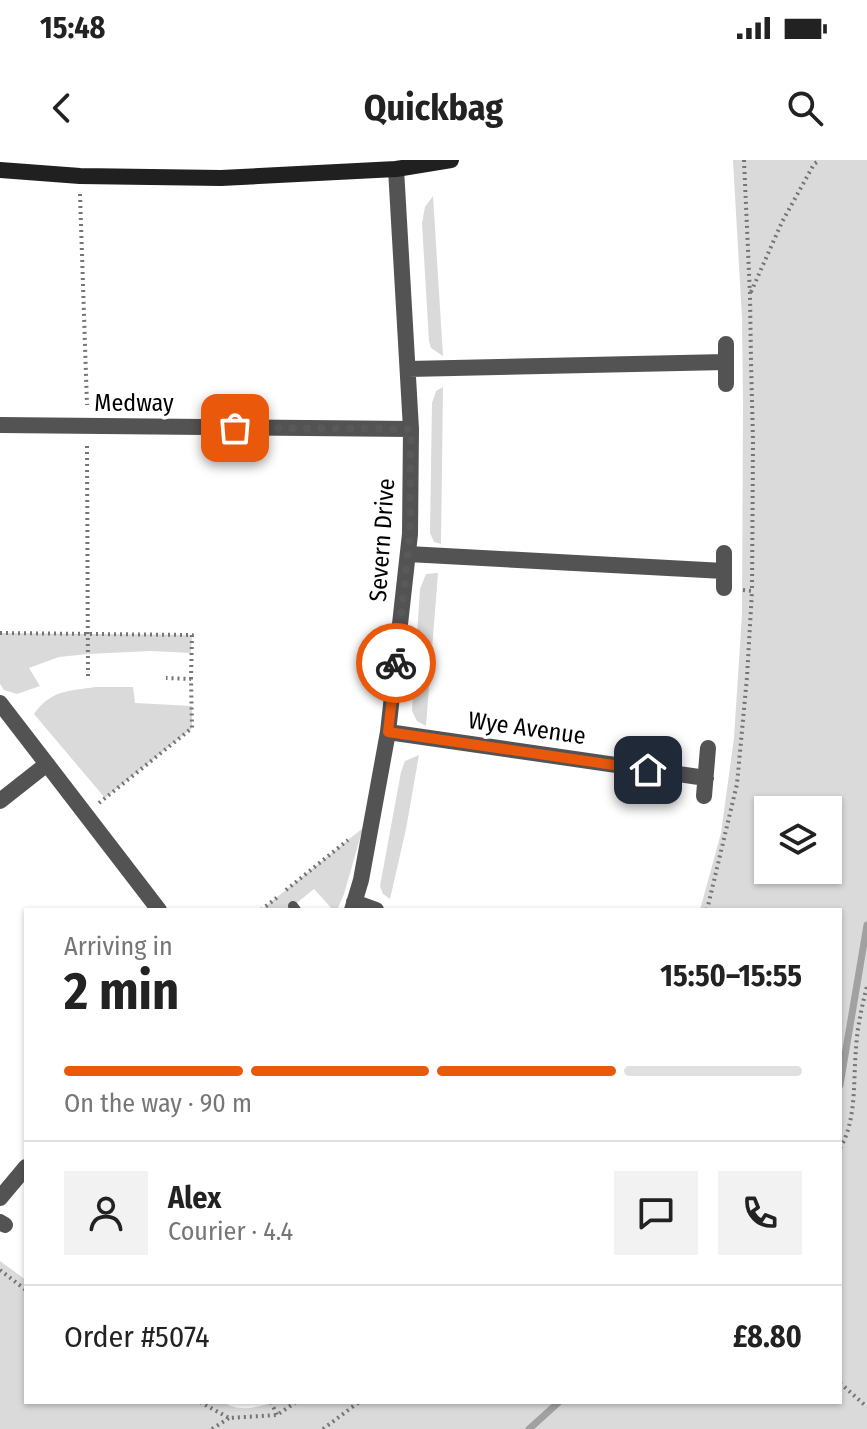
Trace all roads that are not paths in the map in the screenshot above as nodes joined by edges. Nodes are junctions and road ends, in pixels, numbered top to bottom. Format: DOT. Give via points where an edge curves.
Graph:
graph roads {
  1 [pos="451,160"];
  2 [pos="396,169"];
  3 [pos="0,170"];
  4 [pos="726,344"];
  5 [pos="726,362"];
  6 [pos="408,369"];
  7 [pos="726,384"];
  8 [pos="0,425"];
  9 [pos="411,429"];
  10 [pos="724,553"];
  11 [pos="408,554"];
  12 [pos="0,703"];
  13 [pos="388,732"];
  14 [pos="708,748"];
  15 [pos="47,764"];
  16 [pos="706,778"];
  17 [pos="704,796"];
  18 [pos="0,801"];
  19 [pos="353,906"];
  20 [pos="157,908"];
  21 [pos="24,1169"];
  22 [pos="0,1198"];
  1 -- 2 [label="street"];
  2 -- 3 [label="street" via="221,178"];
  2 -- 6 [label="street, Severn Drive"];
  4 -- 5 [label="street"];
  5 -- 6 [label="street"];
  5 -- 7 [label="street"];
  6 -- 9 [label="street, Severn Drive"];
  8 -- 9 [label="street, Medway"];
  9 -- 11 [label="street, Severn Drive"];
  10 -- 11 [label="street" via="724,580"];
  11 -- 13 [label="street, Severn Drive"];
  12 -- 15 [label="street"];
  13 -- 16 [label="street, Wye Avenue"];
  13 -- 19 [label="street, Severn Drive"];
  14 -- 16 [label="street"];
  15 -- 18 [label="street"];
  15 -- 20 [label="street"];
  16 -- 17 [label="street"];
  21 -- 22 [label="street"];
}
